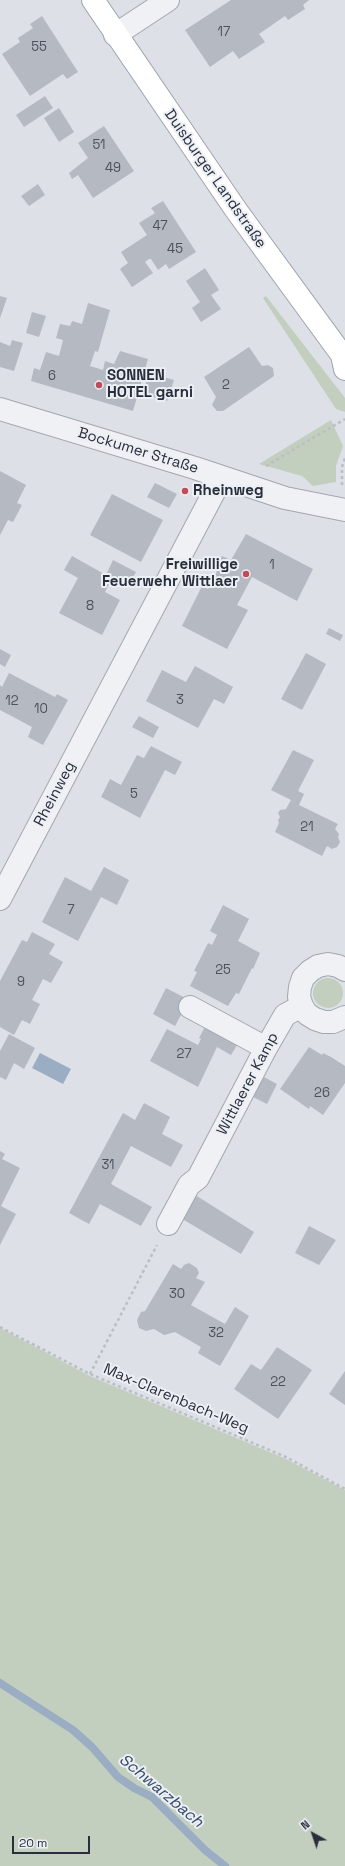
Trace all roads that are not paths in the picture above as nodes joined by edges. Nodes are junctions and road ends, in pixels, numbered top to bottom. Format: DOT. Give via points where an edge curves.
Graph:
graph roads {
  1 [pos="93,0"];
  2 [pos="168,0"];
  3 [pos="115,35"];
  4 [pos="344,360"];
  5 [pos="0,409"];
  6 [pos="230,480"];
  7 [pos="345,492"];
  8 [pos="322,504"];
  9 [pos="345,510"];
  10 [pos="0,899"];
  11 [pos="345,970"];
  12 [pos="302,1006"];
  13 [pos="190,1007"];
  14 [pos="345,1017"];
  15 [pos="266,1048"];
  16 [pos="168,1224"];
  1 -- 3 [label="main road, Duisburger Landstraße"];
  2 -- 3 [label="street"];
  3 -- 4 [label="main road, Duisburger Landstraße"];
  5 -- 6 [label="street, Bockumer Straße"];
  6 -- 8 [label="street, Bockumer Straße" via="284,498"];
  6 -- 10 [label="street, Rheinweg"];
  7 -- 8 [label="street"];
  8 -- 9 [label="street, Bockumer Straße"];
  11 -- 12 [label="street" via="328,964 310,970 300,987 299,997"];
  12 -- 14 [label="street" via="307,1014 324,1022 333,1022"];
  12 -- 15 [label="street, Wittlaerer Kamp" via="285,1015"];
  13 -- 15 [label="street"];
  15 -- 16 [label="street, Wittlaerer Kamp" via="198,1178 189,1185"];
}
